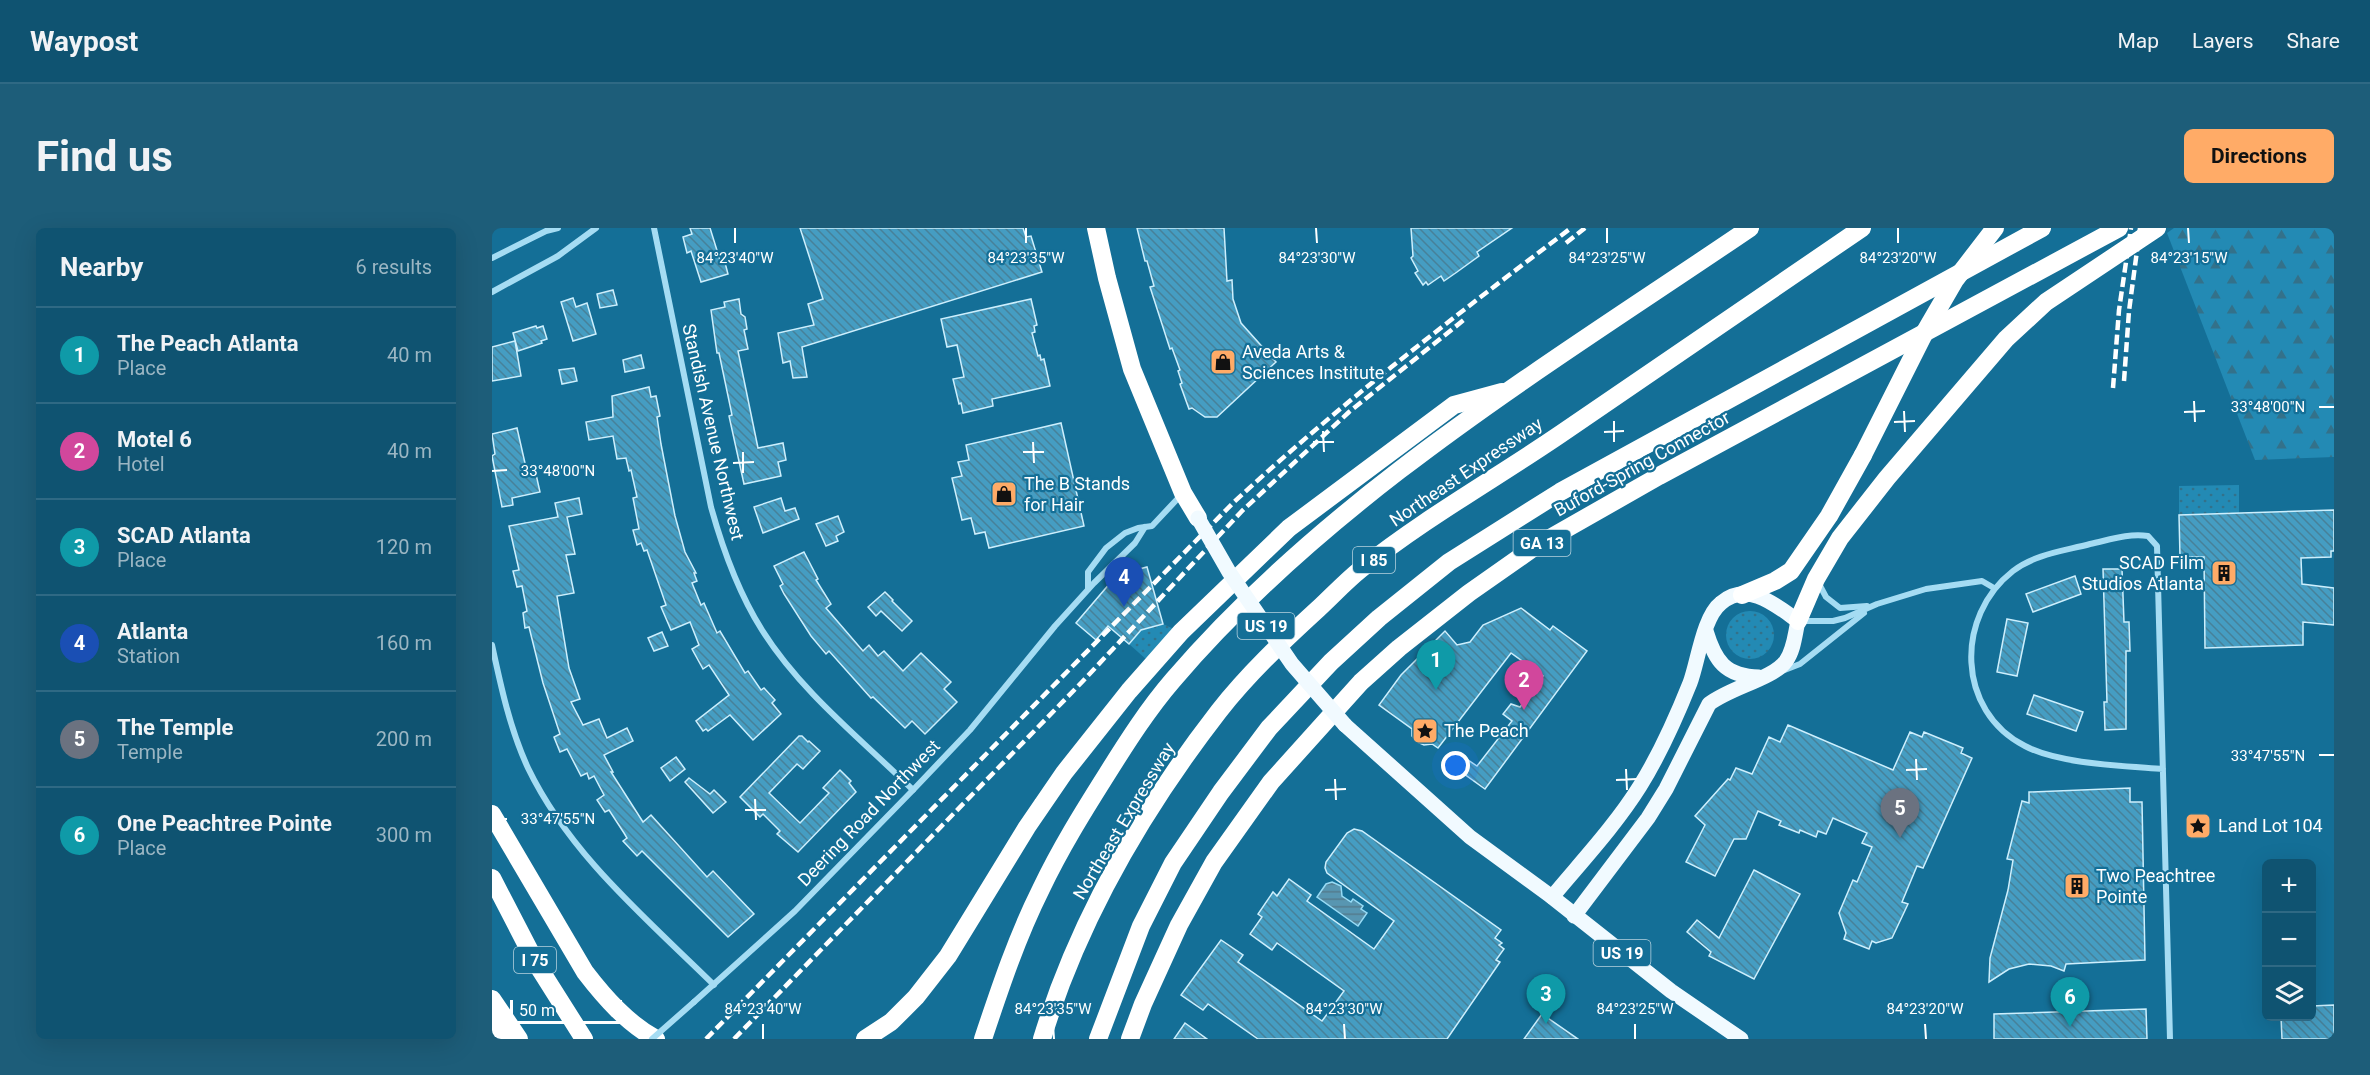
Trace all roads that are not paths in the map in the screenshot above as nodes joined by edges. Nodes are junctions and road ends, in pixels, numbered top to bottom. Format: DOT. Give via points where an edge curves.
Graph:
graph roads {
  1 [pos="558,228"];
  2 [pos="596,228"];
  3 [pos="654,228"];
  4 [pos="1096,228"];
  5 [pos="1750,228"];
  6 [pos="1862,228"];
  7 [pos="1995,228"];
  8 [pos="2042,228"];
  9 [pos="2119,228"];
  10 [pos="2157,228"];
  11 [pos="492,258"];
  12 [pos="492,292"];
  13 [pos="1515,388"];
  14 [pos="1183,493"];
  15 [pos="1198,518"];
  16 [pos="1145,527"];
  17 [pos="1816,579"];
  18 [pos="1994,588"];
  19 [pos="1088,590"];
  20 [pos="1742,595"];
  21 [pos="1877,604"];
  22 [pos="1798,621"];
  23 [pos="1706,631"];
  24 [pos="492,645"];
  25 [pos="1768,675"];
  26 [pos="2163,769"];
  27 [pos="914,790"];
  28 [pos="492,814"];
  29 [pos="492,878"];
  30 [pos="1552,897"];
  31 [pos="1574,916"];
  32 [pos="714,985"];
  33 [pos="492,999"];
  34 [pos="492,1017"];
  35 [pos="503,1039"];
  36 [pos="519,1039"];
  37 [pos="584,1039"];
  38 [pos="654,1039"];
  39 [pos="865,1039"];
  40 [pos="983,1039"];
  41 [pos="1042,1039"];
  42 [pos="1098,1039"];
  43 [pos="1130,1039"];
  44 [pos="1741,1039"];
  45 [pos="2170,1039"];
  1 -- 11 [label="street"];
  2 -- 12 [label="street" via="558,256"];
  3 -- 27 [label="street, Standish Avenue Northwest" via="711,507 736,583 762,630 794,673"];
  4 -- 14 [label="highway, US 19" via="1132,369"];
  5 -- 13 [label="highway, Northeast Expressway"];
  6 -- 41 [label="highway, Northeast Expressway / I 85" via="1433,518 1362,569 1270,653 1219,710 1162,790 1109,879 1077,944"];
  7 -- 20 [label="highway, bridge" via="1949,290 1829,516 1791,571"];
  8 -- 42 [label="highway, Buford-Spring Connector / GA 13" via="1560,492 1449,562 1379,618 1269,728 1179,854 1141,926"];
  9 -- 43 [label="highway, Buford-Spring Connector / GA 13" via="1536,546 1400,648 1361,682 1271,782 1214,862 1179,925"];
  10 -- 17 [label="highway" via="2046,302 2006,339 1887,478 1840,538"];
  13 -- 39 [label="highway" via="1454,405 1289,528 1181,632 1064,773 929,981 891,1022"];
  13 -- 40 [label="highway, Northeast Expressway" via="1307,543 1222,626 1172,682 1141,721 1072,829 1008,964"];
  14 -- 15 [label="highway, US 19"];
  14 -- 16 [label="street, Deering Road Northwest" via="1152,526"];
  15 -- 30 [label="main road, US 19, bridge" via="1229,572 1292,664 1346,725 1466,834"];
  16 -- 19 [label="street, Deering Road Northwest" via="1135,543"];
  16 -- 19 [label="street, Deering Road Northwest" via="1125,533 1106,548 1088,572"];
  17 -- 21 [label="street" via="1826,597 1840,608"];
  17 -- 22 [label="highway"];
  18 -- 21 [label="street" via="1982,581 1926,589"];
  18 -- 26 [label="street" via="1972,634 1971,661 1975,687 1987,712 2003,731 2023,745 2054,756"];
  18 -- 26 [label="street" via="2014,570 2038,557 2122,537 2142,535 2154,540"];
  19 -- 27 [label="street, Deering Road Northwest"];
  20 -- 22 [label="main road" via="1765,598"];
  20 -- 23 [label="main road" via="1721,603"];
  21 -- 22 [label="street" via="1833,621"];
  21 -- 25 [label="street" via="1800,664"];
  22 -- 25 [label="main road" via="1787,660"];
  23 -- 25 [label="main road" via="1721,664 1742,675"];
  23 -- 30 [label="main road" via="1690,681 1640,787"];
  24 -- 32 [label="street" via="516,737 554,814 593,865"];
  25 -- 31 [label="main road" via="1719,696 1710,704 1660,799"];
  26 -- 45 [label="street"];
  27 -- 32 [label="street, Deering Road Northwest" via="795,911"];
  28 -- 38 [label="highway" via="585,972 623,1015"];
  29 -- 37 [label="highway, I 75" via="537,963"];
  30 -- 31 [label="main road, US 19"];
  31 -- 44 [label="main road, US 19"];
  32 -- 38 [label="street, Deering Road Northwest, bridge"];
  33 -- 36 [label="highway"];
  34 -- 35 [label="highway"];
}
